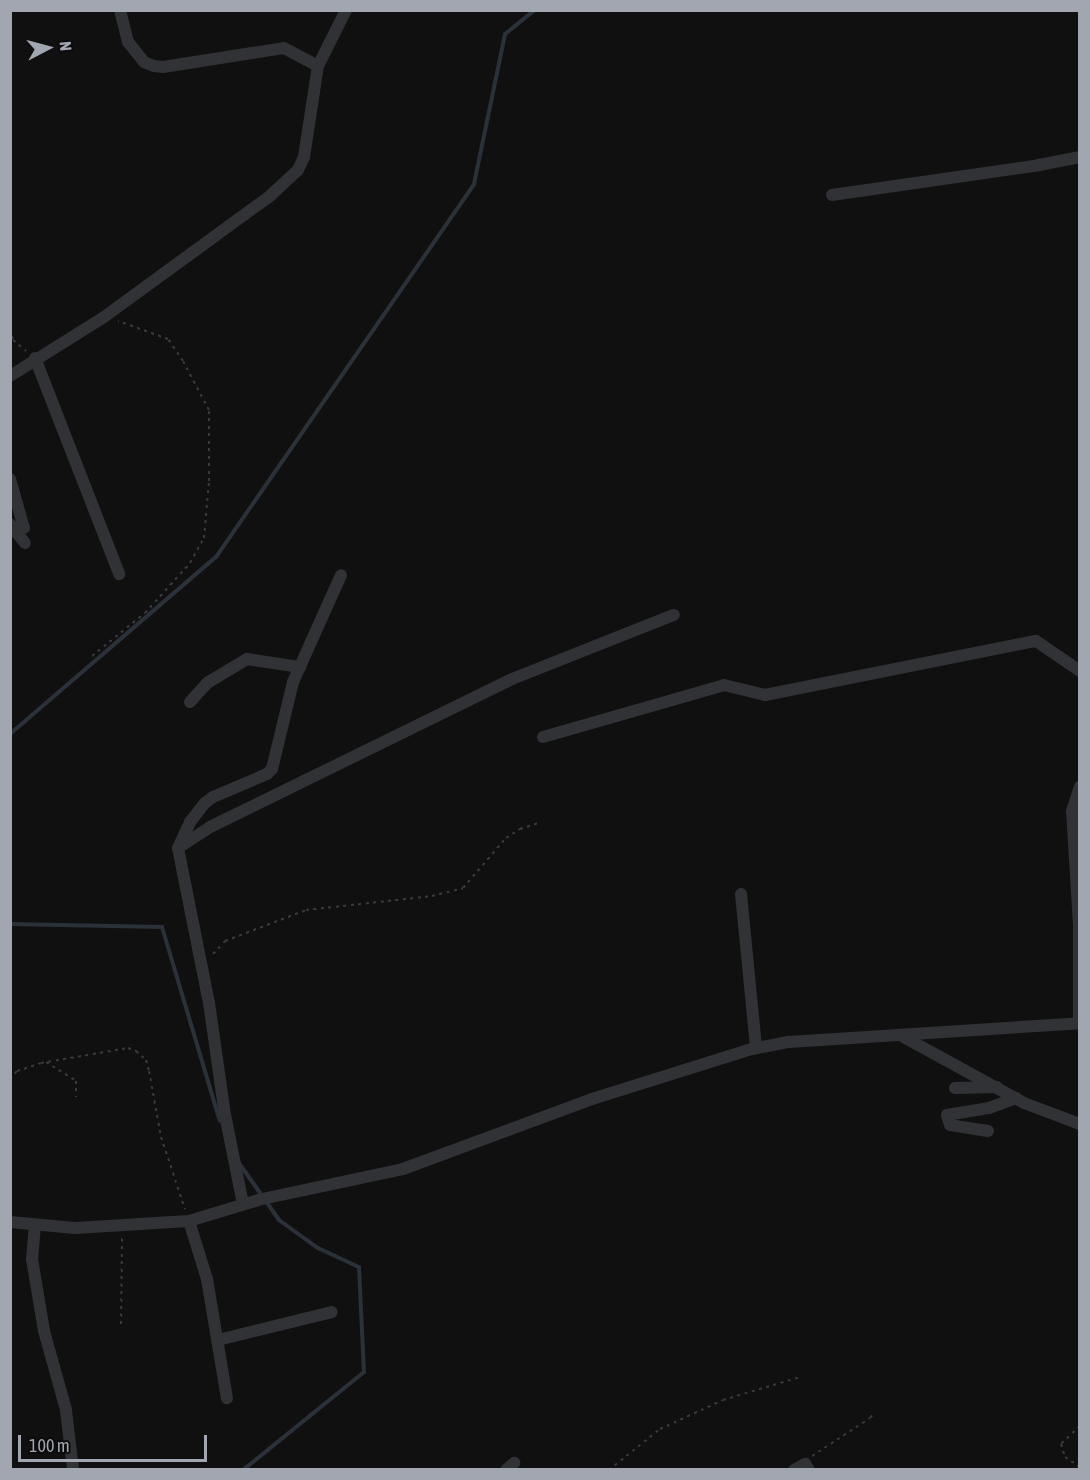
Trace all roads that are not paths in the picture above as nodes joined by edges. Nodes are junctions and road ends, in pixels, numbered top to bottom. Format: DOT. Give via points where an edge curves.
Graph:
graph roads {
  1 [pos="120,10"];
  2 [pos="346,10"];
  3 [pos="318,66"];
  4 [pos="1080,157"];
  5 [pos="832,195"];
  6 [pos="35,358"];
  7 [pos="10,375"];
  8 [pos="10,479"];
  9 [pos="10,524"];
  10 [pos="24,528"];
  11 [pos="25,543"];
  12 [pos="119,574"];
  13 [pos="341,575"];
  14 [pos="674,615"];
  15 [pos="300,667"];
  16 [pos="1080,671"];
  17 [pos="190,702"];
  18 [pos="543,737"];
  19 [pos="1080,786"];
  20 [pos="178,848"];
  21 [pos="741,894"];
  22 [pos="1079,1023"];
  23 [pos="899,1034"];
  24 [pos="756,1048"];
  25 [pos="997,1087"];
  26 [pos="955,1088"];
  27 [pos="1016,1098"];
  28 [pos="1080,1124"];
  29 [pos="988,1131"];
  30 [pos="247,1203"];
  31 [pos="189,1221"];
  32 [pos="10,1222"];
  33 [pos="35,1225"];
  34 [pos="332,1312"];
  35 [pos="218,1340"];
  36 [pos="227,1398"];
  37 [pos="808,1468"];
  38 [pos="73,1470"];
  39 [pos="794,1470"];
  1 -- 3 [label="street" via="128,42 144,62 154,66 284,48"];
  2 -- 3 [label="street"];
  3 -- 6 [label="street" via="304,157 298,170 271,195 104,317"];
  4 -- 5 [label="street"];
  6 -- 7 [label="street"];
  6 -- 12 [label="street"];
  8 -- 10 [label="street"];
  9 -- 11 [label="street"];
  13 -- 15 [label="street"];
  14 -- 20 [label="street" via="512,679 210,827"];
  15 -- 17 [label="street" via="247,659 207,683"];
  15 -- 20 [label="street" via="272,769 213,797 190,822"];
  16 -- 18 [label="street" via="1036,641 765,695 724,685"];
  19 -- 22 [label="street" via="1072,811 1079,925"];
  20 -- 30 [label="street" via="202,965 225,1115"];
  21 -- 24 [label="street"];
  22 -- 23 [label="street"];
  23 -- 24 [label="street"];
  23 -- 25 [label="street"];
  24 -- 30 [label="street" via="581,1102 403,1169"];
  25 -- 26 [label="street"];
  25 -- 27 [label="street"];
  27 -- 28 [label="street"];
  27 -- 29 [label="street" via="989,1108 947,1115 950,1125"];
  30 -- 31 [label="street"];
  31 -- 33 [label="street" via="75,1228"];
  31 -- 35 [label="street" via="207,1279"];
  32 -- 33 [label="street"];
  33 -- 38 [label="street" via="32,1258 44,1331 66,1410"];
  34 -- 35 [label="street"];
  35 -- 36 [label="street"];
  37 -- 39 [label="street" via="805,1464"];
}
